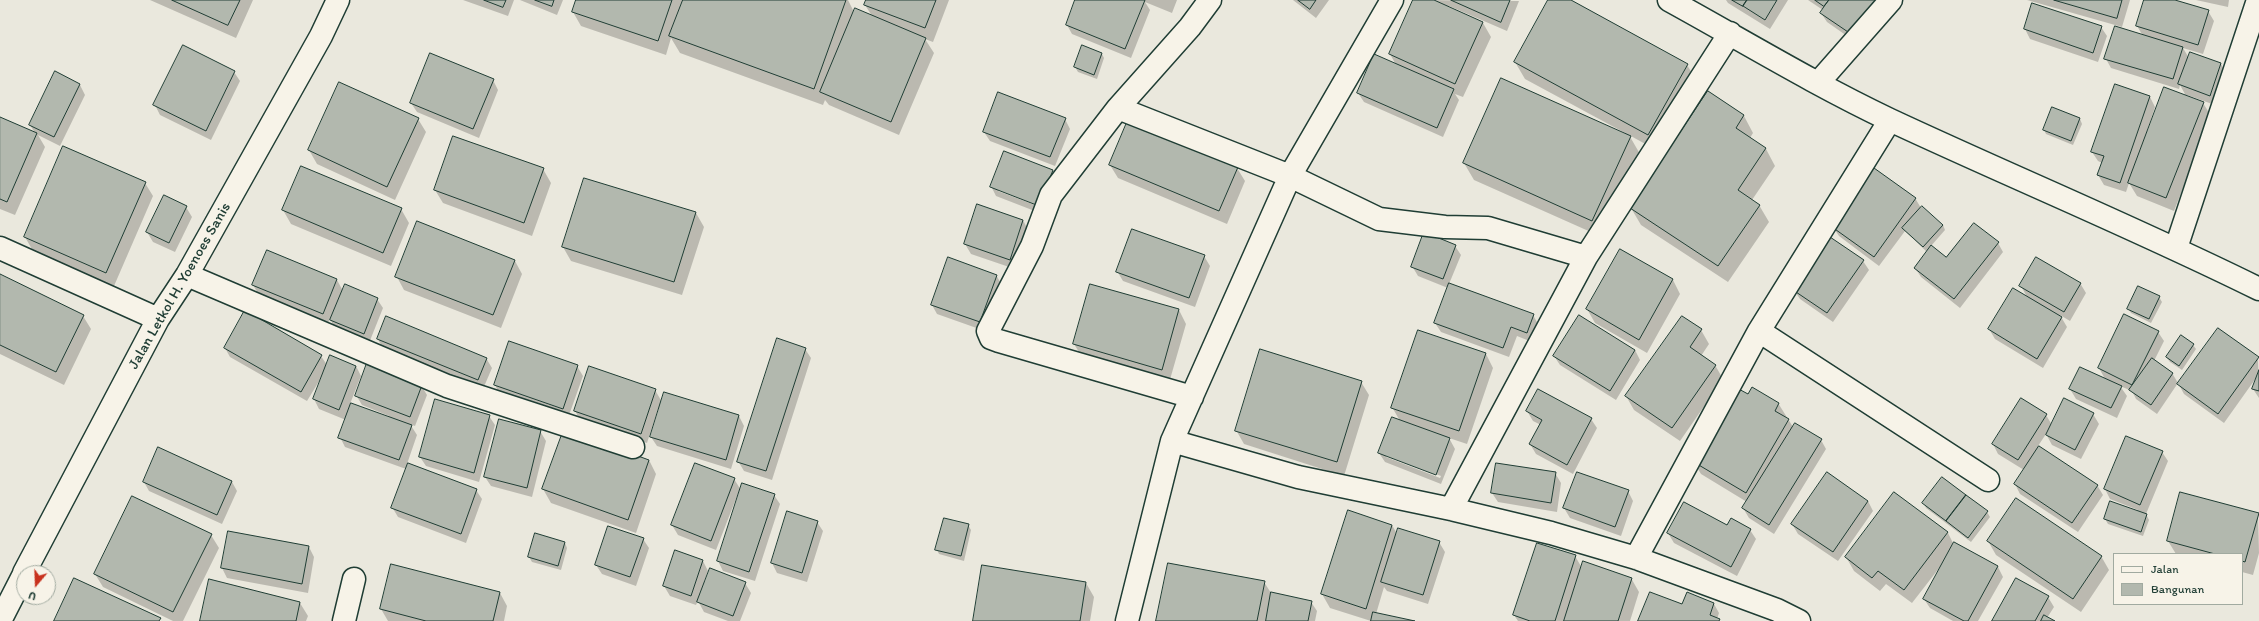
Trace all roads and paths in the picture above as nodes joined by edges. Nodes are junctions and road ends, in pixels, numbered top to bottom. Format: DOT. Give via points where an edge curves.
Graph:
graph roads {
  1 [pos="338,0"];
  2 [pos="1210,0"];
  3 [pos="1392,0"];
  4 [pos="1669,0"];
  5 [pos="1891,0"];
  6 [pos="2258,0"];
  7 [pos="1730,33"];
  8 [pos="1818,83"];
  9 [pos="1118,108"];
  10 [pos="1890,120"];
  11 [pos="1290,176"];
  12 [pos="0,248"];
  13 [pos="2176,248"];
  14 [pos="1586,257"];
  15 [pos="186,275"];
  16 [pos="2259,289"];
  17 [pos="158,319"];
  18 [pos="1758,331"];
  19 [pos="1192,397"];
  20 [pos="1172,441"];
  21 [pos="633,446"];
  22 [pos="1988,480"];
  23 [pos="1451,509"];
  24 [pos="1636,558"];
  25 [pos="28,565"];
  26 [pos="354,579"];
  27 [pos="16,589"];
  28 [pos="0,621"];
  29 [pos="344,621"];
  30 [pos="1127,621"];
  31 [pos="1799,621"];
  1 -- 15 [label="street, Jalan Letkol H. Yoenoes Sanis" via="317,43"];
  2 -- 9 [label="street" via="1190,27"];
  3 -- 11 [label="street"];
  4 -- 7 [label="street"];
  5 -- 8 [label="street"];
  6 -- 13 [label="street"];
  7 -- 8 [label="street"];
  7 -- 14 [label="street"];
  8 -- 10 [label="street"];
  9 -- 11 [label="street"];
  9 -- 19 [label="street" via="1051,195 1032,246 988,331 991,338 999,341"];
  10 -- 13 [label="street"];
  10 -- 18 [label="street"];
  11 -- 14 [label="street" via="1379,219 1445,227 1488,228"];
  11 -- 19 [label="street"];
  12 -- 17 [label="street"];
  13 -- 16 [label="street"];
  14 -- 23 [label="street"];
  15 -- 17 [label="street, Jalan Letkol H. Yoenoes Sanis"];
  15 -- 21 [label="street" via="447,386"];
  17 -- 25 [label="street, Jalan Letkol H. Yoenoes Sanis"];
  18 -- 22 [label="street"];
  18 -- 24 [label="street"];
  19 -- 20 [label="street"];
  20 -- 23 [label="street" via="1298,477"];
  20 -- 30 [label="street"];
  23 -- 24 [label="street" via="1550,533"];
  24 -- 31 [label="street" via="1777,610"];
  26 -- 29 [label="street"];
  27 -- 28 [label="street, Jalan Letkol H. Yoenoes Sanis"];
}
